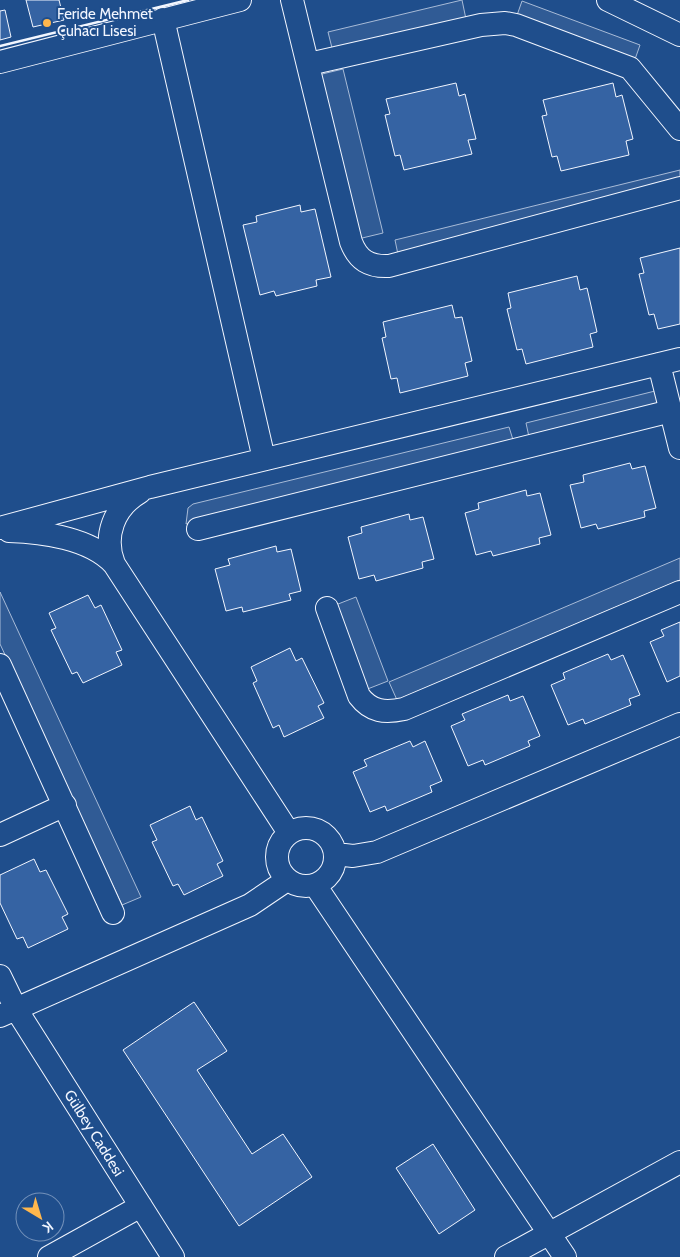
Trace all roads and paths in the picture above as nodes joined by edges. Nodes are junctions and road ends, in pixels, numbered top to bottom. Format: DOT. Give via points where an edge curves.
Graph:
graph roads {
  1 [pos="240,0"];
  2 [pos="292,0"];
  3 [pos="608,0"];
  4 [pos="163,18"];
  5 [pos="680,35"];
  6 [pos="0,62"];
  7 [pos="309,64"];
  8 [pos="680,129"];
  9 [pos="680,188"];
  10 [pos="670,362"];
  11 [pos="671,411"];
  12 [pos="680,448"];
  13 [pos="264,459"];
  14 [pos="150,487"];
  15 [pos="198,529"];
  16 [pos="0,530"];
  17 [pos="114,564"];
  18 [pos="680,592"];
  19 [pos="327,608"];
  20 [pos="0,665"];
  21 [pos="680,724"];
  22 [pos="65,805"];
  23 [pos="289,833"];
  24 [pos="0,835"];
  25 [pos="336,854"];
  26 [pos="287,880"];
  27 [pos="316,885"];
  28 [pos="113,913"];
  29 [pos="0,976"];
  30 [pos="8,1013"];
  31 [pos="680,1162"];
  32 [pos="140,1206"];
  33 [pos="550,1233"];
  34 [pos="49,1257"];
  35 [pos="173,1257"];
  36 [pos="506,1257"];
  37 [pos="565,1257"];
  1 -- 4 [label="street"];
  2 -- 7 [label="street"];
  3 -- 5 [label="street"];
  4 -- 6 [label="street"];
  4 -- 13 [label="street"];
  7 -- 8 [label="street" via="481,25 505,23 630,68"];
  7 -- 9 [label="street" via="351,242 367,264 389,266"];
  10 -- 11 [label="street"];
  10 -- 13 [label="street"];
  11 -- 12 [label="street"];
  11 -- 15 [label="street"];
  13 -- 14 [label="street"];
  14 -- 16 [label="street"];
  14 -- 17 [label="street" via="127,502 113,523 110,550"];
  16 -- 17 [label="street" via="67,540 95,550"];
  17 -- 23 [label="street"];
  18 -- 19 [label="street" via="392,712 380,712 360,696"];
  20 -- 22 [label="street"];
  21 -- 25 [label="street" via="377,852 353,856"];
  22 -- 24 [label="street"];
  22 -- 28 [label="street"];
  23 -- 25 [label="street" via="315,829 329,838"];
  23 -- 26 [label="street" via="278,847 277,856 281,873"];
  25 -- 27 [label="street" via="331,873"];
  26 -- 27 [label="street" via="306,887"];
  26 -- 30 [label="street" via="250,905"];
  27 -- 33 [label="street"];
  29 -- 30 [label="street, Gülbey Caddesi"];
  30 -- 32 [label="street, Gülbey Caddesi"];
  31 -- 33 [label="street"];
  32 -- 34 [label="street"];
  32 -- 35 [label="street, Gülbey Caddesi"];
  33 -- 36 [label="street"];
  33 -- 37 [label="street"];
}
